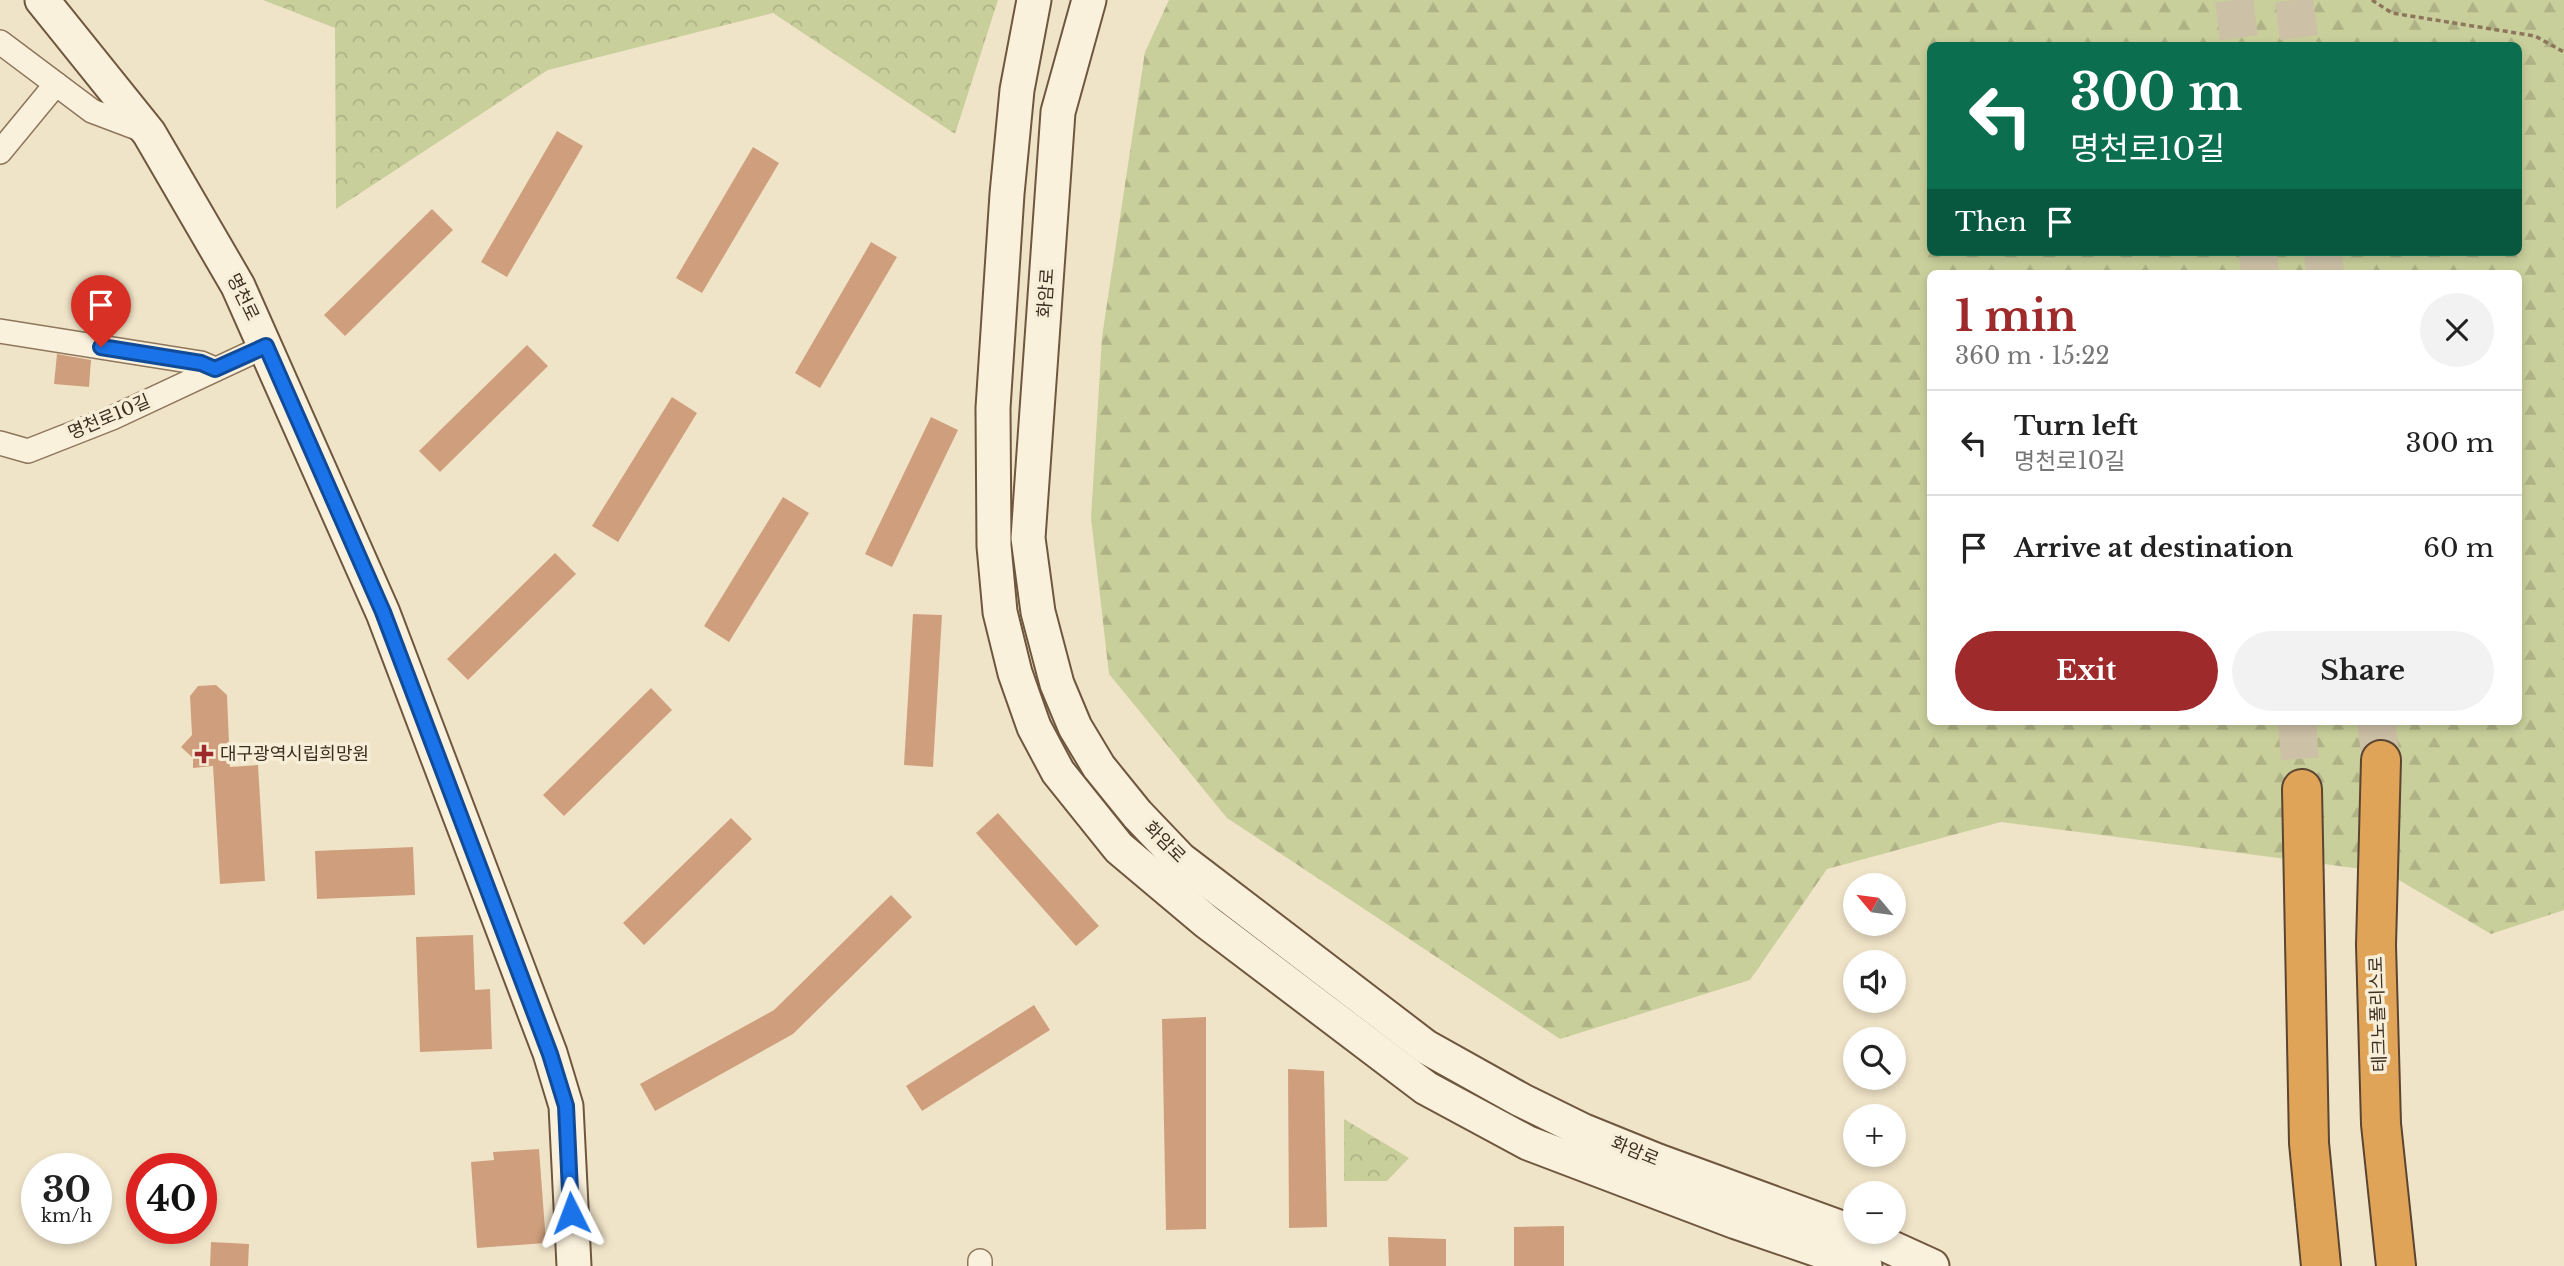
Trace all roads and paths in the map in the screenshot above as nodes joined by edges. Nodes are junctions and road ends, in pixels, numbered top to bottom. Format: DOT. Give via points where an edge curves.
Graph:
graph roads {
  1 [pos="42,0"];
  2 [pos="1034,0"];
  3 [pos="1089,0"];
  4 [pos="2372,0"];
  5 [pos="0,43"];
  6 [pos="2564,52"];
  7 [pos="56,83"];
  8 [pos="149,133"];
  9 [pos="0,152"];
  10 [pos="0,331"];
  11 [pos="266,346"];
  12 [pos="215,369"];
  13 [pos="0,443"];
  14 [pos="2381,760"];
  15 [pos="2302,789"];
  16 [pos="574,1266"];
  17 [pos="1865,1266"];
  18 [pos="1932,1266"];
  19 [pos="2321,1266"];
  20 [pos="2396,1266"];
  1 -- 8 [label="main road, 명천로"];
  2 -- 17 [label="main road, 화암로" via="1017,90 1007,194 993,408 994,545 1000,612 1015,673 1034,727 1058,772 1119,848 1207,922 1426,1088 1528,1143"];
  3 -- 18 [label="main road, 화암로" via="1059,112 1028,538 1038,612 1074,727 1138,814 1180,859 1426,1047 1584,1131"];
  4 -- 6 [label="path" via="2392,13 2535,36"];
  5 -- 7 [label="street"];
  7 -- 8 [label="street" via="92,111"];
  7 -- 9 [label="street"];
  8 -- 11 [label="main road, 명천로" via="215,243"];
  10 -- 12 [label="street"];
  11 -- 12 [label="street, 명천로10길"];
  11 -- 16 [label="main road, 명천로" via="383,612 550,1054 566,1106"];
  12 -- 13 [label="street, 명천로10길" via="28,451"];
  14 -- 20 [label="highway, 테크노폴리스로" via="2376,945 2381,1124"];
  15 -- 19 [label="highway" via="2309,1143"];
}
